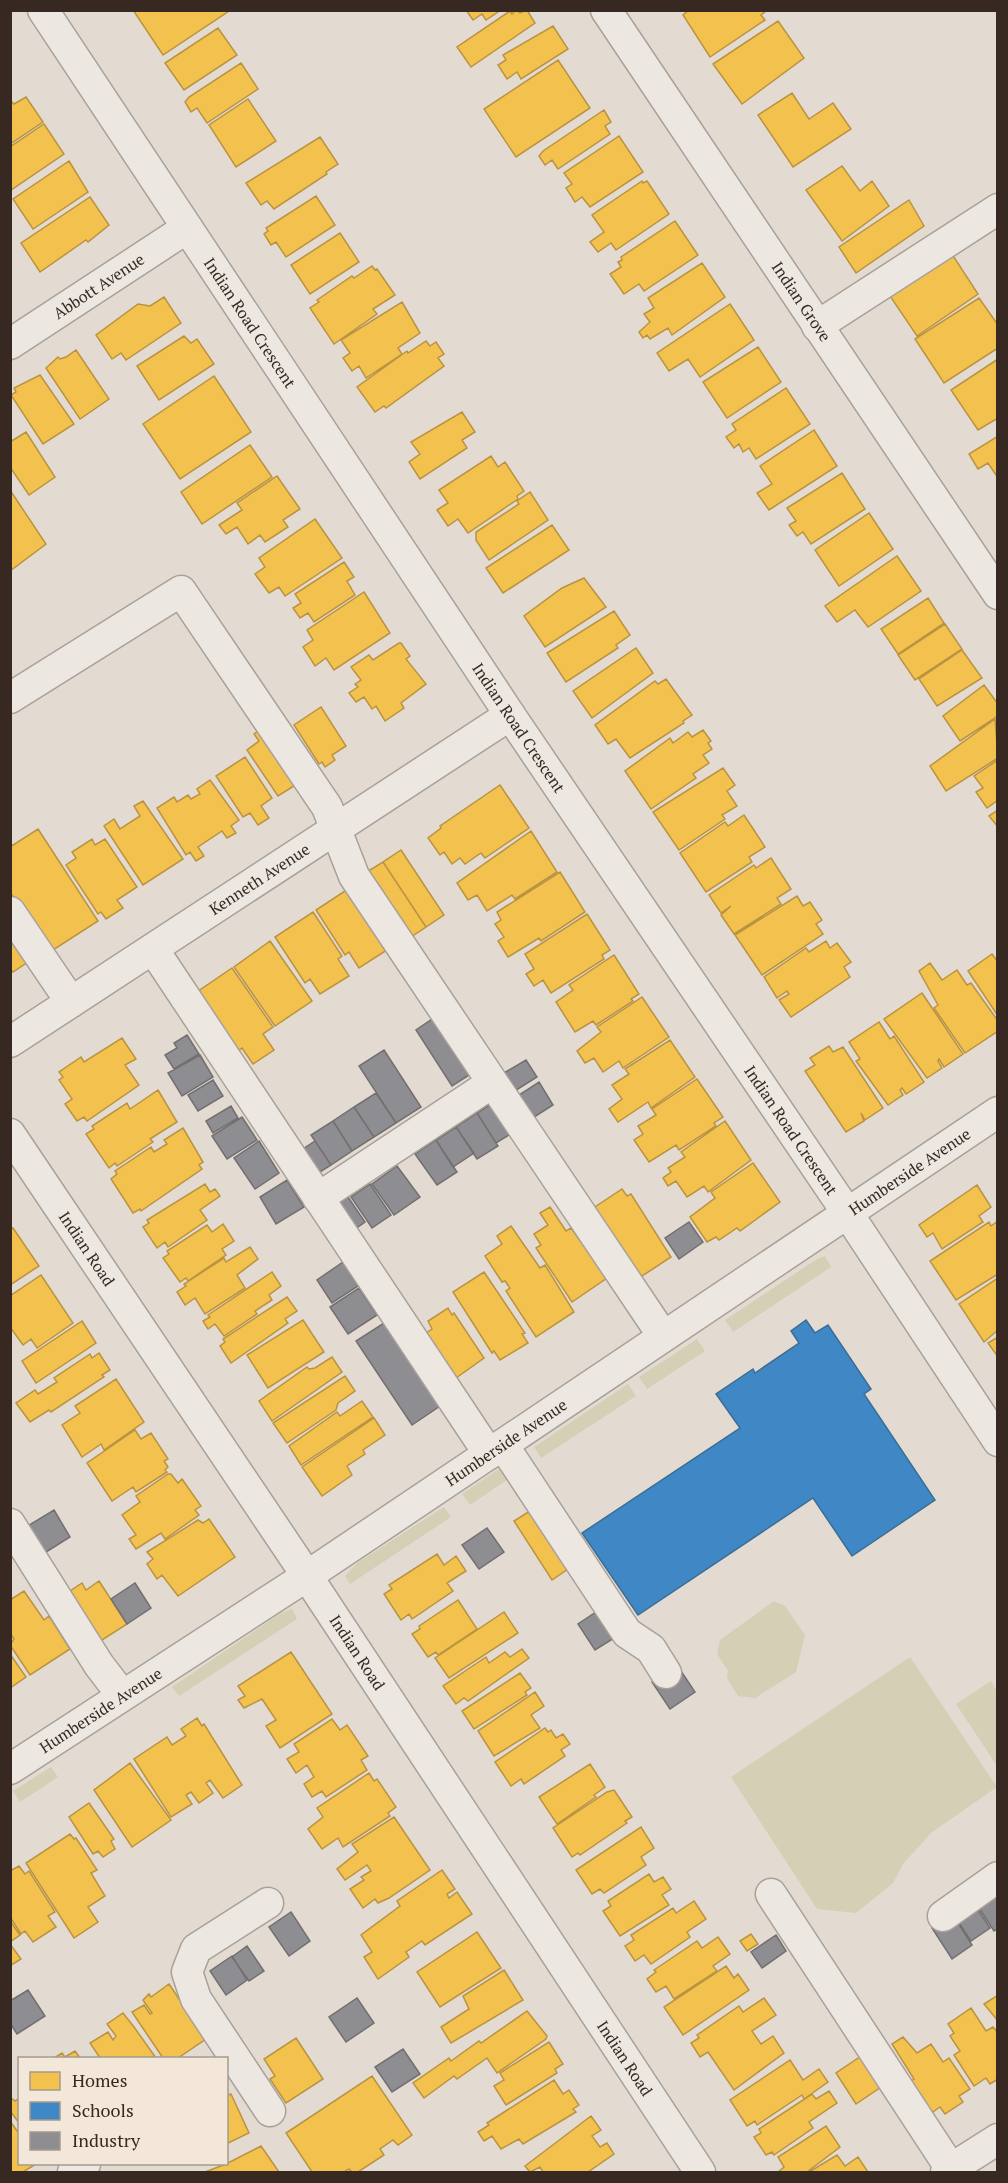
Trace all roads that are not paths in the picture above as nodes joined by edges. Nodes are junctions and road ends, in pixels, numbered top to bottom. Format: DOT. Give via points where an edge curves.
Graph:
graph roads {
  1 [pos="43,10"];
  2 [pos="606,10"];
  3 [pos="998,209"];
  4 [pos="187,228"];
  5 [pos="817,326"];
  6 [pos="10,344"];
  7 [pos="998,594"];
  8 [pos="10,698"];
  9 [pos="510,715"];
  10 [pos="335,830"];
  11 [pos="10,912"];
  12 [pos="153,949"];
  13 [pos="71,1002"];
  14 [pos="10,1042"];
  15 [pos="492,1083"];
  16 [pos="998,1112"];
  17 [pos="10,1134"];
  18 [pos="318,1198"];
  19 [pos="848,1214"];
  20 [pos="663,1336"];
  21 [pos="998,1442"];
  22 [pos="496,1449"];
  23 [pos="10,1524"];
  24 [pos="307,1576"];
  25 [pos="666,1673"];
  26 [pos="122,1695"];
  27 [pos="10,1768"];
  28 [pos="998,1877"];
  29 [pos="771,1894"];
  30 [pos="268,1903"];
  31 [pos="943,1916"];
  32 [pos="231,2062"];
  33 [pos="270,2110"];
  34 [pos="998,2139"];
  35 [pos="949,2171"];
  36 [pos="700,2172"];
  1 -- 4 [label="street, Indian Road Crescent"];
  2 -- 5 [label="street, Indian Grove"];
  3 -- 5 [label="street"];
  4 -- 6 [label="street, Abbott Avenue"];
  4 -- 9 [label="street, Indian Road Crescent"];
  5 -- 7 [label="street, Indian Grove"];
  8 -- 10 [label="street" via="181,591 327,807"];
  9 -- 10 [label="street, Kenneth Avenue"];
  9 -- 19 [label="street, Indian Road Crescent"];
  10 -- 12 [label="street, Kenneth Avenue"];
  10 -- 15 [label="street" via="354,876"];
  11 -- 13 [label="street"];
  12 -- 13 [label="street, Kenneth Avenue"];
  12 -- 18 [label="street"];
  13 -- 14 [label="street, Kenneth Avenue"];
  15 -- 18 [label="street"];
  15 -- 20 [label="street"];
  16 -- 19 [label="street, Humberside Avenue"];
  17 -- 24 [label="street, Indian Road"];
  18 -- 22 [label="street"];
  19 -- 20 [label="street, Humberside Avenue"];
  19 -- 21 [label="street, Indian Road Crescent"];
  20 -- 22 [label="street, Humberside Avenue"];
  22 -- 24 [label="street, Humberside Avenue"];
  22 -- 25 [label="street" via="627,1633 651,1649"];
  23 -- 26 [label="street"];
  24 -- 26 [label="street, Humberside Avenue"];
  24 -- 36 [label="street, Indian Road"];
  26 -- 27 [label="street, Humberside Avenue"];
  28 -- 31 [label="street"];
  29 -- 35 [label="street"];
  30 -- 32 [label="street" via="196,1949 188,1972 196,1999"];
  32 -- 33 [label="street"];
  34 -- 35 [label="street"];
}
